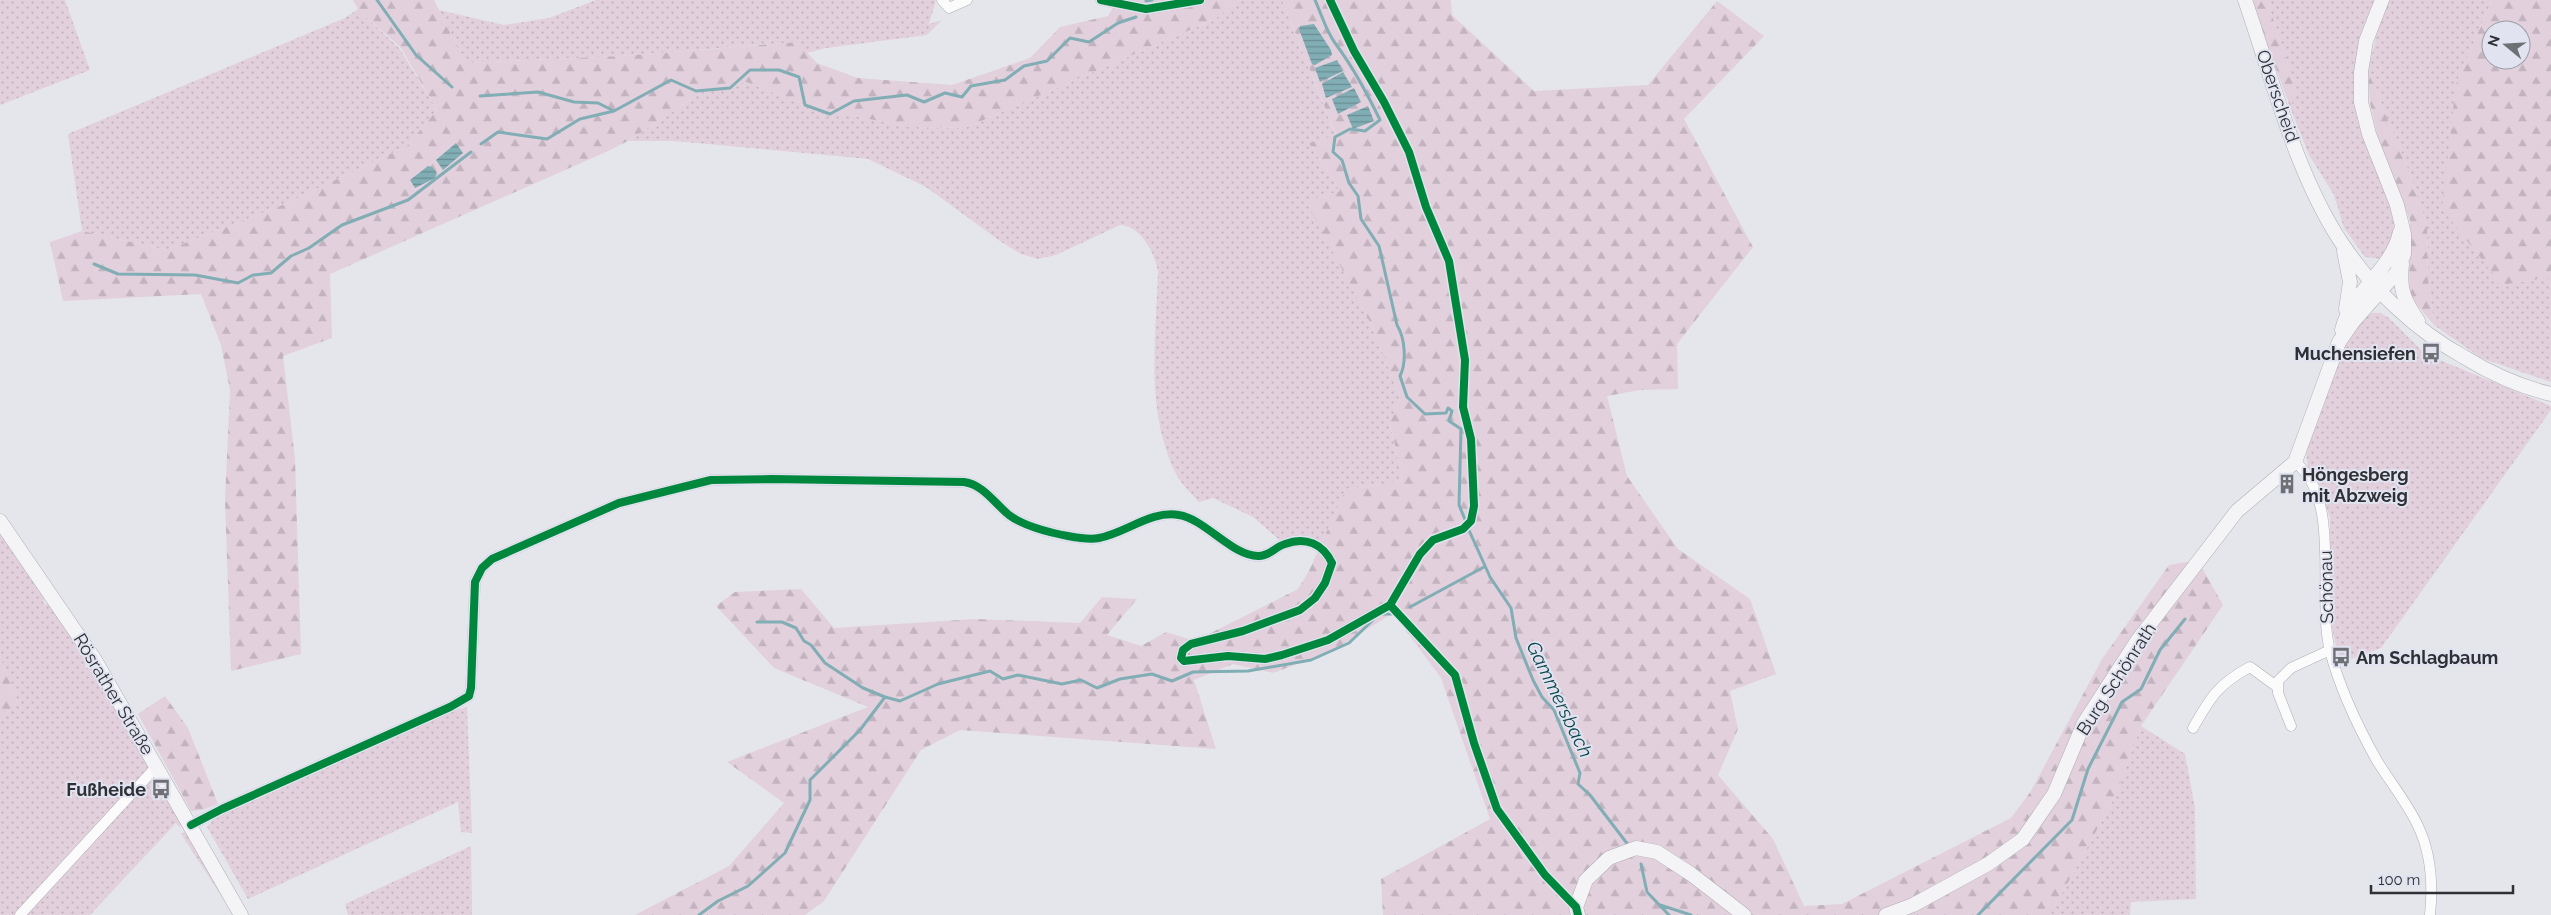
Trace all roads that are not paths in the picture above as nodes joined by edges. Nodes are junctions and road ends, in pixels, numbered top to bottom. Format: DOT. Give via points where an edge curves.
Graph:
graph roads {
  1 [pos="942,0"];
  2 [pos="968,0"];
  3 [pos="1101,0"];
  4 [pos="1200,0"];
  5 [pos="2246,0"];
  6 [pos="2382,0"];
  7 [pos="2401,226"];
  8 [pos="2341,242"];
  9 [pos="2402,264"];
  10 [pos="2376,286"];
  11 [pos="2344,322"];
  12 [pos="2426,334"];
  13 [pos="2339,342"];
  14 [pos="2551,394"];
  15 [pos="2295,462"];
  16 [pos="0,521"];
  17 [pos="1390,605"];
  18 [pos="2330,650"];
  19 [pos="2276,686"];
  20 [pos="2291,726"];
  21 [pos="2192,728"];
  22 [pos="157,766"];
  23 [pos="191,825"];
  24 [pos="20,915"];
  25 [pos="241,915"];
  26 [pos="1578,915"];
  27 [pos="1744,915"];
  28 [pos="1886,915"];
  29 [pos="2430,915"];
  1 -- 2 [label="street" via="949,8"];
  3 -- 4 [label="street" via="1146,9"];
  5 -- 8 [label="street, Oberscheid" via="2299,157"];
  6 -- 7 [label="street" via="2366,41 2361,102 2369,134 2397,205"];
  7 -- 9 [label="street" via="2405,242"];
  7 -- 10 [label="street" via="2392,255"];
  8 -- 10 [label="street"];
  8 -- 11 [label="street" via="2350,271"];
  9 -- 10 [label="street"];
  9 -- 12 [label="street" via="2402,294"];
  10 -- 11 [label="street" via="2351,305"];
  10 -- 12 [label="street"];
  10 -- 13 [label="street"];
  11 -- 13 [label="street"];
  12 -- 14 [label="street" via="2478,365"];
  13 -- 15 [label="street"];
  15 -- 18 [label="street, Schönau" via="2316,493 2323,518 2324,611"];
  15 -- 28 [label="street, Burg Schönrath" via="2237,510 2137,641 2084,723 2054,794 2023,839 1988,864 1913,905"];
  16 -- 22 [label="street, Rösrather Straße" via="86,646"];
  17 -- 23 [label="street" via="1328,640 1282,656 1265,660 1228,656 1184,661 1181,658 1183,650 1191,644 1243,631 1300,610 1315,598 1325,583 1332,563 1326,550 1310,542 1284,544 1266,556 1251,556 1179,515 1152,518 1109,536 1088,540 1025,524 1009,516 980,488 964,482 730,478 695,483 619,503 492,559 482,568 475,582 469,696 450,708"];
  18 -- 19 [label="street" via="2291,668 2280,677"];
  18 -- 29 [label="street, Schönau" via="2357,725 2418,826 2428,858 2432,898"];
  19 -- 20 [label="street"];
  19 -- 21 [label="street" via="2250,667 2213,694"];
  22 -- 23 [label="street, Rösrather Straße"];
  22 -- 24 [label="street"];
  23 -- 25 [label="street, Rösrather Straße"];
  26 -- 27 [label="street" via="1576,907 1586,880 1609,858 1636,848 1657,852"];
}
